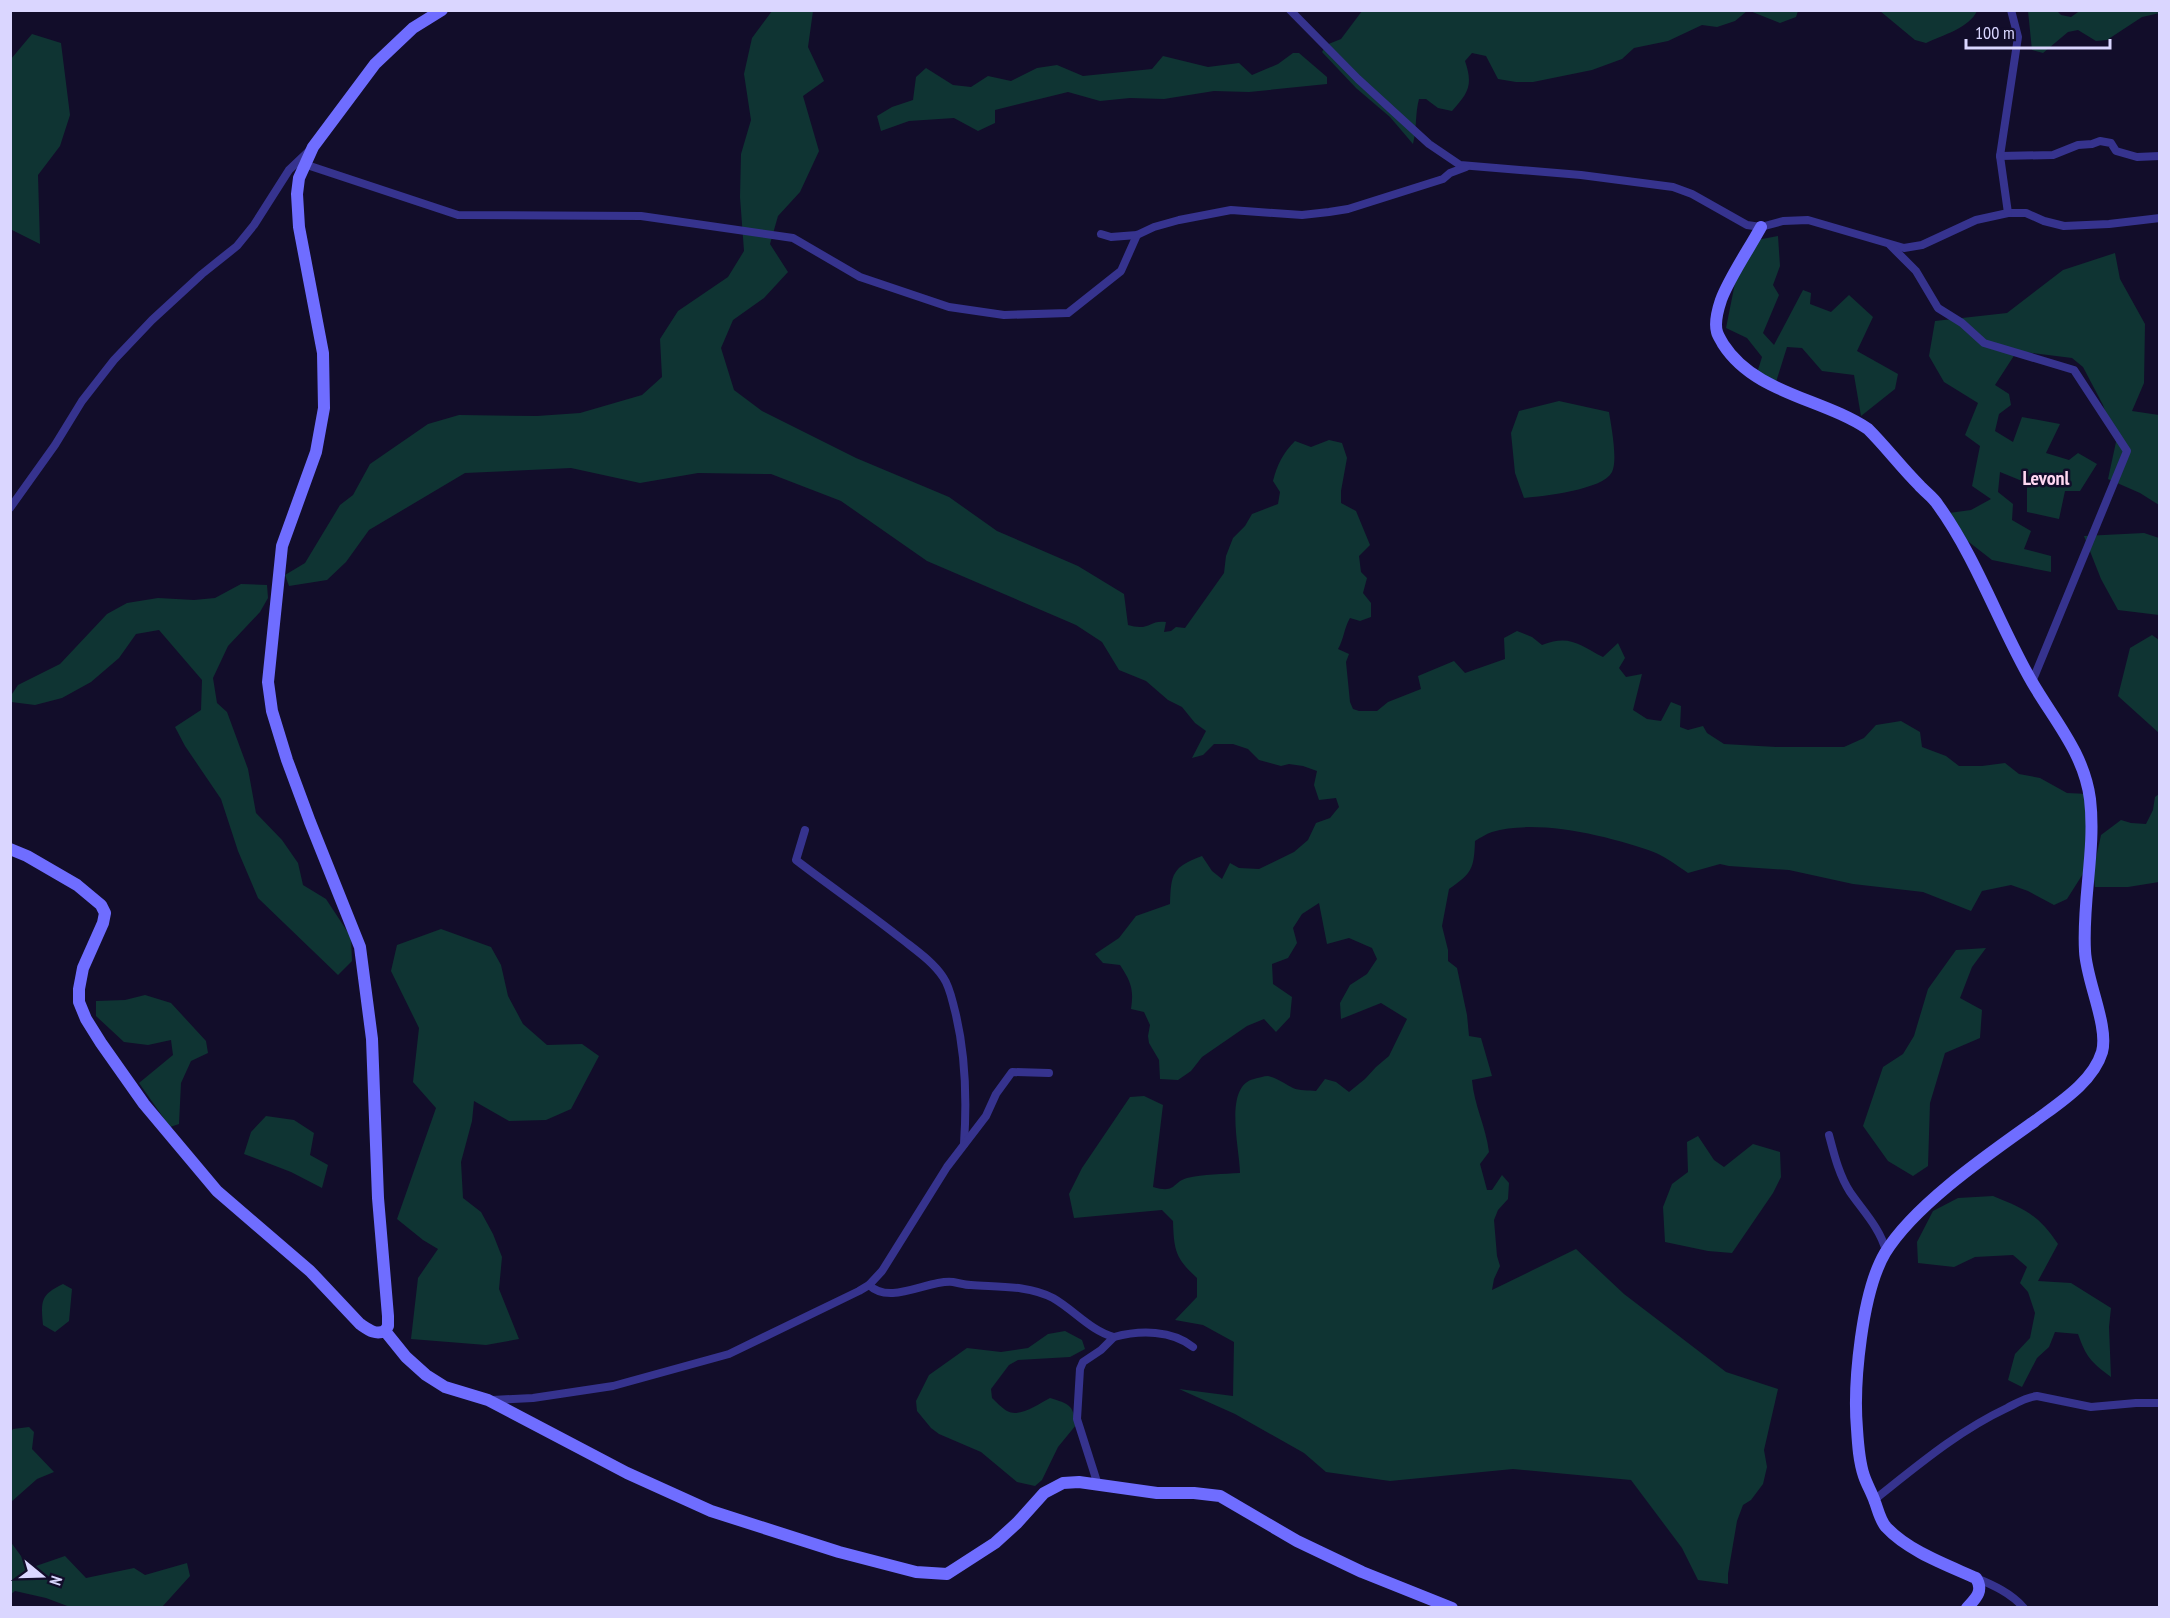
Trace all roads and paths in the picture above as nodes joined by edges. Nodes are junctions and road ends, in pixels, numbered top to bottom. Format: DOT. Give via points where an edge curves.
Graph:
graph roads {
  1 [pos="442,10"];
  2 [pos="1290,10"];
  3 [pos="2011,10"];
  4 [pos="313,147"];
  5 [pos="2000,156"];
  6 [pos="2160,156"];
  7 [pos="304,164"];
  8 [pos="1470,166"];
  9 [pos="2008,213"];
  10 [pos="2160,218"];
  11 [pos="1761,227"];
  12 [pos="1101,234"];
  13 [pos="1137,235"];
  14 [pos="1888,243"];
  15 [pos="10,508"];
  16 [pos="2032,682"];
  17 [pos="805,830"];
  18 [pos="10,849"];
  19 [pos="1049,1073"];
  20 [pos="1829,1135"];
  21 [pos="964,1144"];
  22 [pos="1886,1251"];
  23 [pos="869,1285"];
  24 [pos="385,1331"];
  25 [pos="1114,1337"];
  26 [pos="1193,1347"];
  27 [pos="488,1401"];
  28 [pos="2160,1403"];
  29 [pos="1098,1485"];
  30 [pos="1874,1500"];
  31 [pos="1976,1578"];
  32 [pos="1452,1608"];
  33 [pos="1967,1608"];
  34 [pos="2024,1608"];
  1 -- 4 [label="street" via="413,28 375,64"];
  2 -- 8 [label="street" via="1429,144 1454,162"];
  3 -- 5 [label="street" via="2018,37"];
  4 -- 7 [label="street"];
  4 -- 15 [label="street" via="289,170 237,246 168,305 114,360"];
  5 -- 6 [label="street" via="2053,154 2100,141 2137,157"];
  5 -- 9 [label="street"];
  7 -- 13 [label="street" via="458,215 641,216 793,238 860,277 950,307 1004,315 1068,313 1121,271"];
  7 -- 24 [label="street" via="297,194 299,227 323,353 324,408 316,452 282,546 268,682 287,760 360,947 372,1039 378,1198 388,1316"];
  8 -- 11 [label="street" via="1673,187 1738,221"];
  8 -- 13 [label="street" via="1443,179 1348,208 1302,215 1231,210 1179,220"];
  9 -- 10 [label="street" via="2026,213 2064,226"];
  9 -- 14 [label="street" via="1976,220 1922,245 1904,248"];
  11 -- 14 [label="street" via="1808,220"];
  11 -- 16 [label="street" via="1721,300 1717,334 1728,352 1760,378 1868,429 1932,498 1968,556"];
  12 -- 13 [label="street"];
  14 -- 16 [label="street" via="1916,271 1938,308 1984,343 2074,370 2127,451"];
  16 -- 22 [label="street" via="2077,755 2090,798 2085,954 2103,1036 2101,1056 2082,1083 1941,1193"];
  17 -- 21 [label="street" via="796,860 885,925 944,978 958,1026 965,1071"];
  18 -- 24 [label="street" via="77,885 101,905 105,913 103,923 83,969 79,1002 101,1043 144,1104 216,1191 310,1271 360,1324 370,1331"];
  19 -- 21 [label="street" via="1012,1072"];
  20 -- 22 [label="street" via="1848,1190 1879,1233"];
  21 -- 23 [label="street"];
  22 -- 30 [label="street" via="1876,1270 1862,1330 1856,1400 1859,1454"];
  23 -- 25 [label="street" via="881,1293 949,1282 1028,1290 1050,1297 1104,1335"];
  23 -- 27 [label="street" via="729,1354 613,1386"];
  24 -- 27 [label="street" via="426,1375 445,1387"];
  25 -- 26 [label="street" via="1143,1332 1175,1337"];
  25 -- 29 [label="street" via="1080,1368 1077,1419"];
  27 -- 29 [label="street" via="711,1511 819,1546 933,1575 947,1574 994,1543 1054,1486 1079,1482"];
  28 -- 30 [label="street" via="2091,1407 2029,1397 1946,1444"];
  29 -- 32 [label="street" via="1220,1496 1297,1541"];
  30 -- 31 [label="street" via="1885,1526 1904,1542"];
  31 -- 33 [label="street" via="1979,1593"];
  31 -- 34 [label="street" via="2017,1599"];
}
